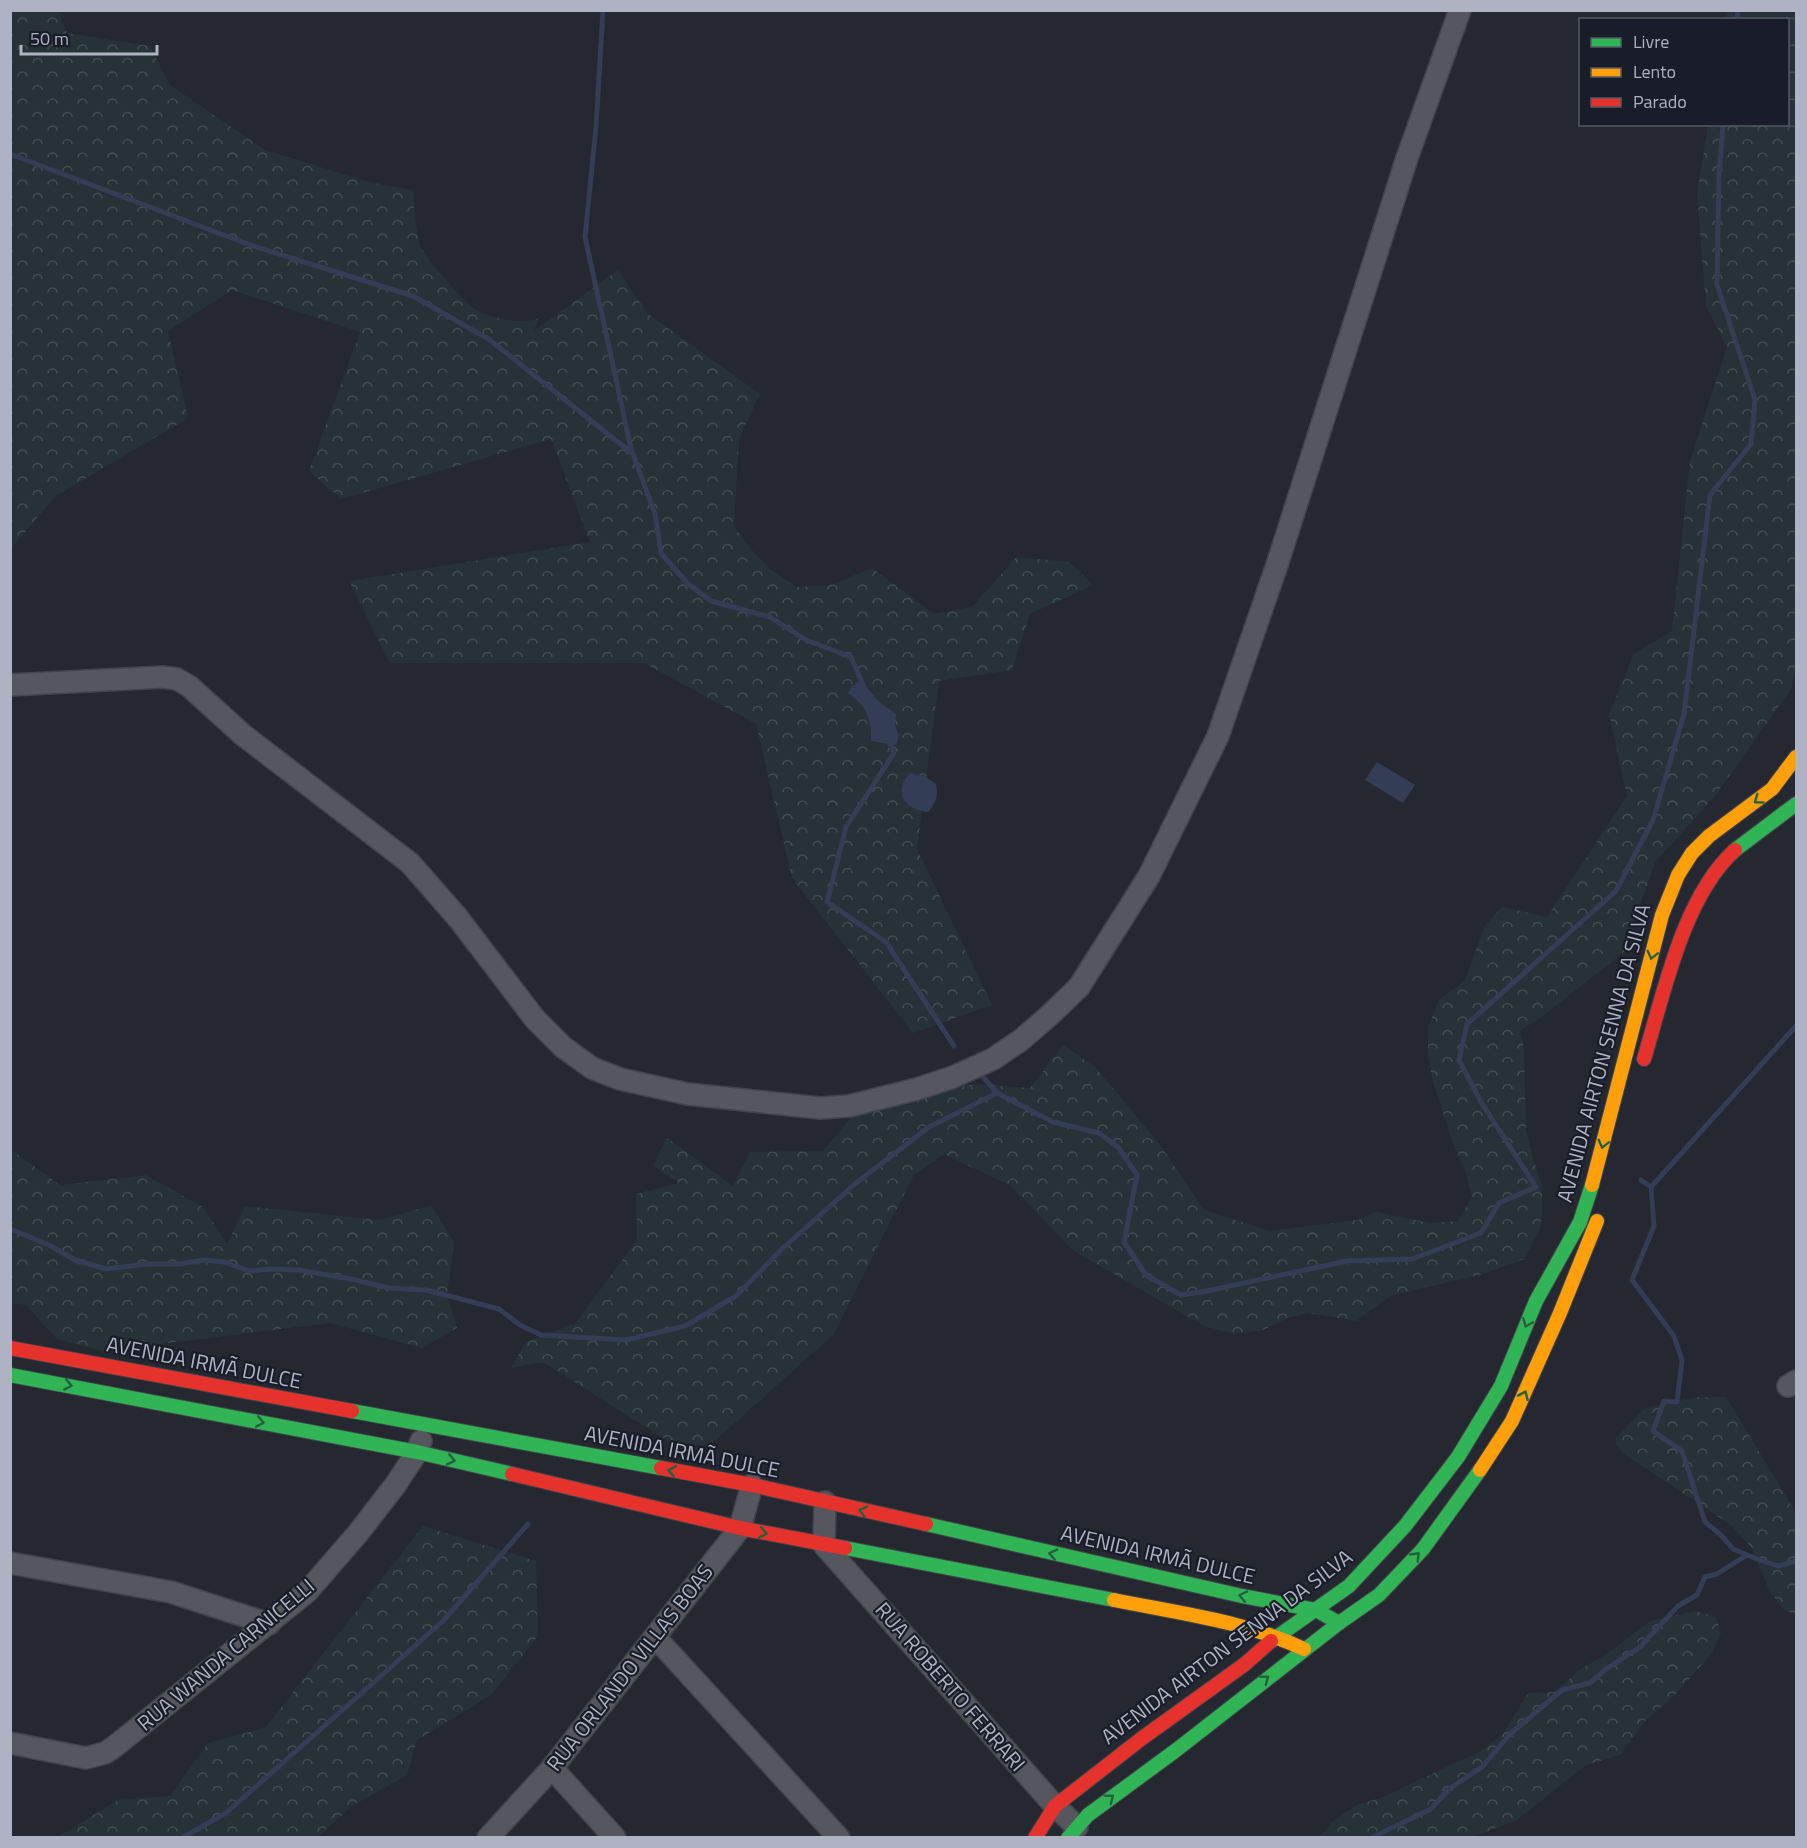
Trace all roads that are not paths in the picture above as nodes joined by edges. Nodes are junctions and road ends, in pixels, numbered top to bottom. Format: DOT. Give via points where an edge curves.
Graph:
graph roads {
  1 [pos="1460,10"];
  2 [pos="10,685"];
  3 [pos="1797,757"];
  4 [pos="1797,804"];
  5 [pos="1658,932"];
  6 [pos="1681,937"];
  7 [pos="1641,1069"];
  8 [pos="1602,1209"];
  9 [pos="1536,1302"];
  10 [pos="1560,1313"];
  11 [pos="10,1348"];
  12 [pos="10,1374"];
  13 [pos="427,1425"];
  14 [pos="417,1452"];
  15 [pos="752,1485"];
  16 [pos="825,1502"];
  17 [pos="740,1528"];
  18 [pos="824,1545"];
  19 [pos="10,1563"];
  20 [pos="1316,1610"];
  21 [pos="1339,1623"];
  22 [pos="269,1624"];
  23 [pos="1277,1636"];
  24 [pos="655,1637"];
  25 [pos="1304,1650"];
  26 [pos="10,1743"];
  27 [pos="552,1768"];
  28 [pos="1055,1806"];
  29 [pos="1072,1832"];
  30 [pos="488,1838"];
  31 [pos="615,1838"];
  32 [pos="839,1838"];
  33 [pos="1035,1838"];
  1 -- 2 [label="street" via="1407,158 1281,554 1218,736 1149,876 1079,987 1021,1040 993,1059 917,1089 849,1106 820,1108 688,1094 620,1079 592,1068 535,1019 458,918 410,863 243,735 189,686 163,677"];
  3 -- 5 [label="street, AVENIDA AIRTON SENNA DA SILVA, one-way" via="1769,792 1691,854 1676,879"];
  4 -- 6 [label="street, AVENIDA AIRTON SENNA DA SILVA" via="1727,856 1713,872"];
  5 -- 6 [label="street"];
  5 -- 9 [label="street, AVENIDA AIRTON SENNA DA SILVA, one-way" via="1580,1222"];
  6 -- 7 [label="street, AVENIDA AIRTON SENNA DA SILVA"];
  8 -- 10 [label="street, AVENIDA AIRTON SENNA DA SILVA"];
  9 -- 10 [label="street"];
  9 -- 20 [label="street, AVENIDA AIRTON SENNA DA SILVA, one-way" via="1501,1386 1458,1457 1406,1526 1349,1586"];
  21 -- 10 [label="street, AVENIDA AIRTON SENNA DA SILVA, one-way" via="1379,1594 1423,1549 1467,1489 1512,1421"];
  11 -- 13 [label="street, AVENIDA IRMÃ DULCE"];
  12 -- 14 [label="street, one-way"];
  13 -- 14 [label="street, RUA WANDA CARNICELLI"];
  15 -- 13 [label="street, AVENIDA IRMÃ DULCE, one-way"];
  14 -- 17 [label="street, one-way"];
  14 -- 22 [label="street, RUA WANDA CARNICELLI" via="352,1541 307,1592"];
  15 -- 16 [label="street, AVENIDA IRMÃ DULCE"];
  15 -- 17 [label="street, RUA ORLANDO VILLAS BOAS"];
  16 -- 18 [label="street"];
  20 -- 16 [label="street, AVENIDA IRMÃ DULCE, one-way"];
  17 -- 18 [label="street, one-way"];
  17 -- 24 [label="street, RUA ORLANDO VILLAS BOAS"];
  18 -- 23 [label="street" via="1215,1620"];
  18 -- 28 [label="street, RUA ROBERTO FERRARI"];
  19 -- 22 [label="street" via="171,1592"];
  20 -- 21 [label="street, AVENIDA IRMÃ DULCE"];
  20 -- 23 [label="street, AVENIDA AIRTON SENNA DA SILVA"];
  21 -- 25 [label="street, AVENIDA AIRTON SENNA DA SILVA"];
  22 -- 26 [label="street, RUA WANDA CARNICELLI" via="114,1748 86,1758"];
  23 -- 25 [label="street"];
  23 -- 28 [label="street, AVENIDA AIRTON SENNA DA SILVA"];
  24 -- 27 [label="street, RUA ORLANDO VILLAS BOAS"];
  24 -- 32 [label="street"];
  29 -- 25 [label="street, AVENIDA AIRTON SENNA DA SILVA, one-way" via="1088,1815"];
  27 -- 30 [label="street, RUA ORLANDO VILLAS BOAS"];
  27 -- 31 [label="street"];
  28 -- 29 [label="street, RUA ROBERTO FERRARI"];
  28 -- 33 [label="street, AVENIDA AIRTON SENNA DA SILVA"];
}
